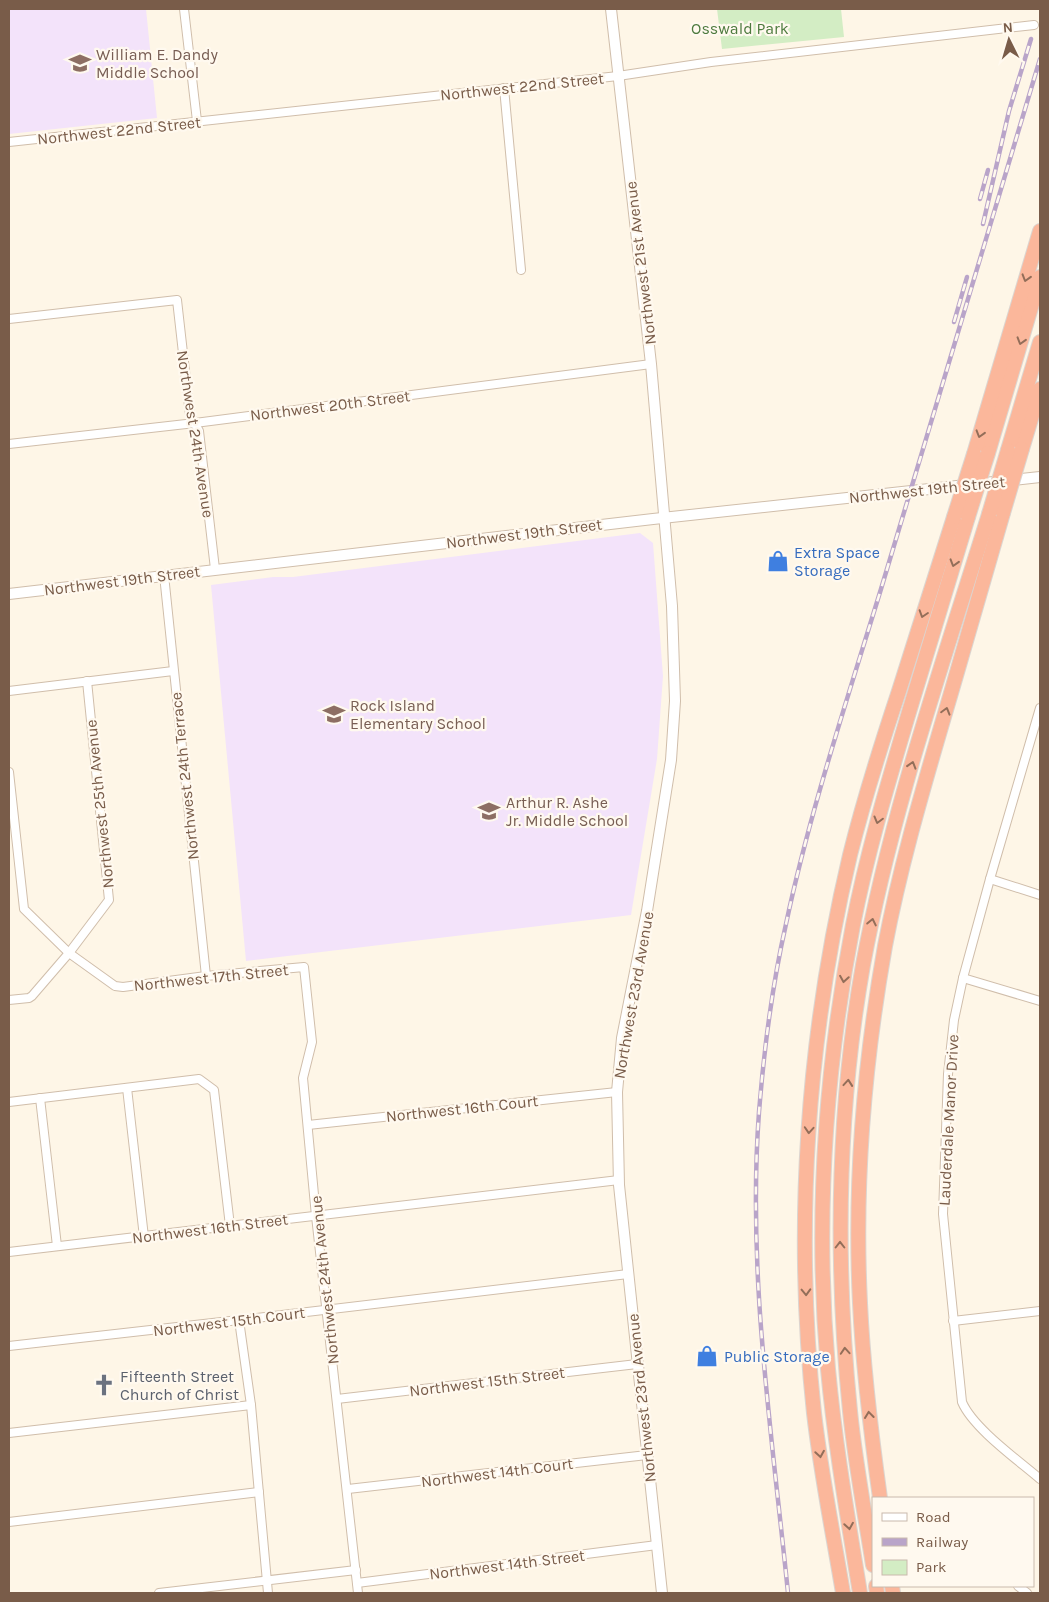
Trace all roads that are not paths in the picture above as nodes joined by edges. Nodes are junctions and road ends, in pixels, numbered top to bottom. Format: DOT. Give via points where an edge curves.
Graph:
graph roads {
  1 [pos="184,9"];
  2 [pos="611,9"];
  3 [pos="1034,25"];
  4 [pos="618,76"];
  5 [pos="504,88"];
  6 [pos="197,121"];
  7 [pos="9,142"];
  8 [pos="1040,231"];
  9 [pos="521,270"];
  10 [pos="1040,277"];
  11 [pos="9,319"];
  12 [pos="1040,342"];
  13 [pos="652,364"];
  14 [pos="1040,388"];
  15 [pos="195,423"];
  16 [pos="9,444"];
  17 [pos="1015,450"];
  18 [pos="981,453"];
  19 [pos="1040,477"];
  20 [pos="996,514"];
  21 [pos="665,517"];
  22 [pos="961,517"];
  23 [pos="215,569"];
  24 [pos="164,575"];
  25 [pos="9,594"];
  26 [pos="173,671"];
  27 [pos="87,682"];
  28 [pos="9,691"];
  29 [pos="1040,708"];
  30 [pos="9,772"];
  31 [pos="990,879"];
  32 [pos="1040,895"];
  33 [pos="69,953"];
  34 [pos="304,967"];
  35 [pos="206,976"];
  36 [pos="963,978"];
  37 [pos="9,1000"];
  38 [pos="1040,1001"];
  39 [pos="816,1046"];
  40 [pos="127,1088"];
  41 [pos="617,1092"];
  42 [pos="40,1098"];
  43 [pos="9,1102"];
  44 [pos="308,1125"];
  45 [pos="824,1174"];
  46 [pos="619,1180"];
  47 [pos="859,1190"];
  48 [pos="316,1216"];
  49 [pos="230,1226"];
  50 [pos="144,1236"];
  51 [pos="57,1246"];
  52 [pos="9,1252"];
  53 [pos="628,1274"];
  54 [pos="327,1309"];
  55 [pos="1040,1311"];
  56 [pos="239,1320"];
  57 [pos="953,1321"];
  58 [pos="843,1329"];
  59 [pos="9,1346"];
  60 [pos="638,1364"];
  61 [pos="337,1398"];
  62 [pos="250,1405"];
  63 [pos="9,1433"];
  64 [pos="647,1455"];
  65 [pos="1040,1480"];
  66 [pos="348,1489"];
  67 [pos="259,1492"];
  68 [pos="880,1497"];
  69 [pos="9,1522"];
  70 [pos="657,1545"];
  71 [pos="872,1558"];
  72 [pos="838,1563"];
  73 [pos="356,1570"];
  74 [pos="266,1581"];
  75 [pos="357,1583"];
  76 [pos="159,1593"];
  77 [pos="268,1593"];
  78 [pos="358,1593"];
  79 [pos="662,1593"];
  80 [pos="838,1593"];
  81 [pos="843,1593"];
  82 [pos="860,1593"];
  1 -- 6 [label="street"];
  2 -- 4 [label="street, Northwest 21st Avenue"];
  3 -- 4 [label="street, Northwest 22nd Street" via="711,62"];
  4 -- 5 [label="street, Northwest 22nd Street"];
  4 -- 13 [label="street, Northwest 21st Avenue"];
  5 -- 6 [label="street, Northwest 22nd Street"];
  5 -- 9 [label="street"];
  6 -- 7 [label="street, Northwest 22nd Street"];
  8 -- 18 [label="highway, one-way"];
  10 -- 18 [label="highway, one-way"];
  11 -- 15 [label="street, Northwest 24th Avenue" via="177,300 190,415"];
  12 -- 17 [label="highway"];
  13 -- 15 [label="street, Northwest 20th Street"];
  13 -- 21 [label="street, Northwest 21st Avenue"];
  14 -- 17 [label="highway"];
  15 -- 16 [label="street, Northwest 20th Street"];
  15 -- 23 [label="street, Northwest 24th Avenue" via="199,431"];
  17 -- 20 [label="highway, bridge"];
  18 -- 22 [label="highway, bridge"];
  19 -- 21 [label="street, Northwest 19th Street"];
  47 -- 20 [label="highway, one-way" via="871,1036 893,909"];
  58 -- 20 [label="highway, one-way" via="840,1246 844,1133 851,1050 864,959 900,806"];
  21 -- 23 [label="street, Northwest 19th Street"];
  21 -- 41 [label="street, Northwest 23rd Avenue" via="675,701 671,760 622,1038"];
  22 -- 39 [label="highway, one-way" via="881,745 858,824 833,937"];
  22 -- 45 [label="highway, one-way" via="861,888 837,1026"];
  23 -- 24 [label="street, Northwest 19th Street"];
  24 -- 25 [label="street, Northwest 19th Street"];
  24 -- 26 [label="street, Northwest 24th Terrace"];
  26 -- 27 [label="street"];
  26 -- 35 [label="street, Northwest 24th Terrace"];
  27 -- 28 [label="street"];
  27 -- 33 [label="street, Northwest 25th Avenue" via="109,900"];
  29 -- 31 [label="street, Lauderdale Manor Drive"];
  30 -- 33 [label="street, Northwest 17th Street" via="24,909"];
  31 -- 32 [label="street"];
  31 -- 36 [label="street, Lauderdale Manor Drive"];
  33 -- 35 [label="street, Northwest 17th Street" via="115,986"];
  33 -- 37 [label="street, Northwest 25th Avenue" via="32,996"];
  34 -- 35 [label="street, Northwest 17th Street"];
  34 -- 44 [label="street, Northwest 24th Avenue" via="312,1042 303,1078"];
  36 -- 38 [label="street"];
  36 -- 57 [label="street, Lauderdale Manor Drive" via="948,1074 943,1214"];
  39 -- 45 [label="highway"];
  39 -- 72 [label="highway, one-way" via="806,1178 806,1299 814,1412"];
  40 -- 42 [label="street"];
  40 -- 49 [label="street" via="199,1079 214,1090"];
  40 -- 50 [label="street"];
  41 -- 44 [label="street, Northwest 16th Court"];
  41 -- 46 [label="street, Northwest 23rd Avenue"];
  42 -- 43 [label="street"];
  42 -- 51 [label="street"];
  44 -- 48 [label="street, Northwest 24th Avenue"];
  45 -- 82 [label="highway, one-way" via="823,1257 828,1368"];
  46 -- 48 [label="street, Northwest 16th Street"];
  46 -- 53 [label="street, Northwest 23rd Avenue"];
  47 -- 58 [label="highway"];
  68 -- 47 [label="highway, one-way" via="861,1328"];
  48 -- 49 [label="street, Northwest 16th Street"];
  48 -- 54 [label="street, Northwest 24th Avenue"];
  49 -- 50 [label="street, Northwest 16th Street"];
  50 -- 51 [label="street, Northwest 16th Street"];
  51 -- 52 [label="street, Northwest 16th Street"];
  53 -- 54 [label="street, Northwest 15th Court"];
  53 -- 60 [label="street, Northwest 23rd Avenue"];
  54 -- 56 [label="street, Northwest 15th Court"];
  54 -- 61 [label="street, Northwest 24th Avenue"];
  55 -- 57 [label="street"];
  56 -- 59 [label="street, Northwest 15th Court"];
  56 -- 62 [label="street"];
  57 -- 65 [label="street, Lauderdale Manor Drive" via="962,1402 966,1412"];
  71 -- 58 [label="highway, one-way" via="854,1441"];
  60 -- 61 [label="street, Northwest 15th Street"];
  60 -- 64 [label="street, Northwest 23rd Avenue"];
  61 -- 66 [label="street, Northwest 24th Avenue"];
  62 -- 63 [label="street"];
  62 -- 67 [label="street"];
  64 -- 66 [label="street, Northwest 14th Court"];
  64 -- 70 [label="street, Northwest 23rd Avenue"];
  66 -- 73 [label="street, Northwest 24th Avenue"];
  67 -- 69 [label="street"];
  67 -- 74 [label="street"];
  70 -- 75 [label="street, Northwest 14th Street"];
  70 -- 79 [label="street, Northwest 23rd Avenue"];
  72 -- 80 [label="highway"];
  72 -- 81 [label="highway"];
  73 -- 74 [label="street"];
  73 -- 75 [label="street, Northwest 24th Avenue"];
  74 -- 76 [label="street"];
  74 -- 77 [label="street"];
  75 -- 78 [label="street, Northwest 24th Avenue"];
}
